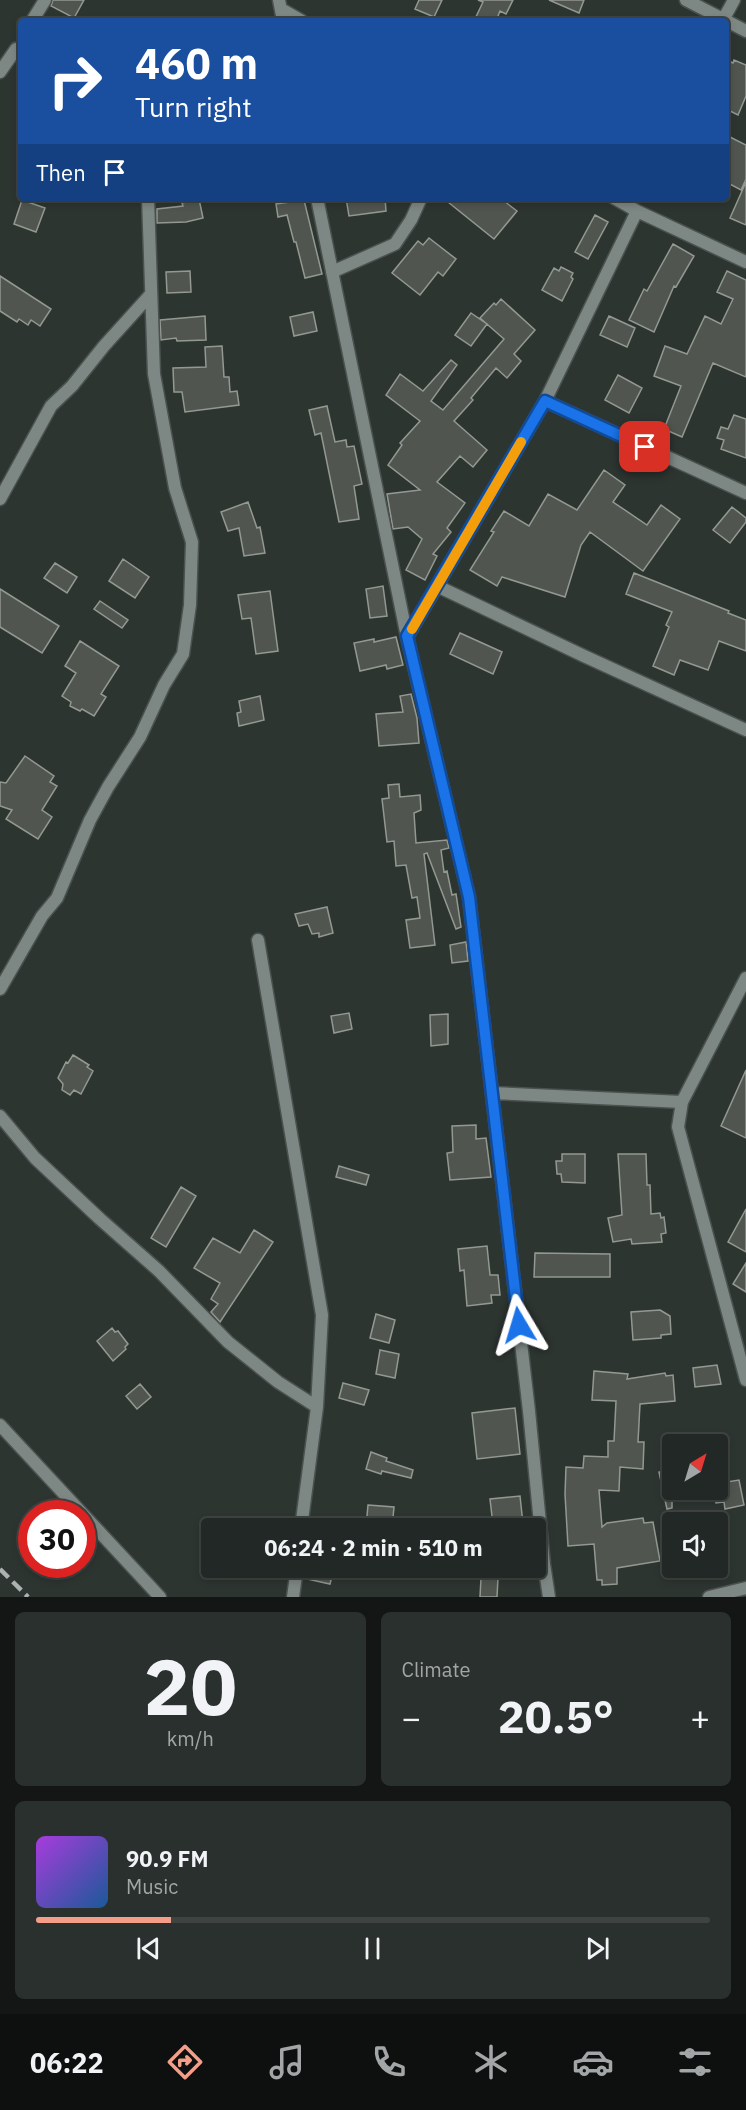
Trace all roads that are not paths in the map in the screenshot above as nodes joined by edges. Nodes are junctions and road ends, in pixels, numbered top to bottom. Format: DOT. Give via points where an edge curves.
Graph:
graph roads {
  1 [pos="45,0"];
  2 [pos="686,0"];
  3 [pos="734,0"];
  4 [pos="281,10"];
  5 [pos="34,18"];
  6 [pos="296,18"];
  7 [pos="719,18"];
  8 [pos="724,18"];
  9 [pos="729,23"];
  10 [pos="746,32"];
  11 [pos="18,48"];
  12 [pos="0,72"];
  13 [pos="148,201"];
  14 [pos="318,201"];
  15 [pos="420,201"];
  16 [pos="620,201"];
  17 [pos="637,211"];
  18 [pos="746,262"];
  19 [pos="332,272"];
  20 [pos="151,294"];
  21 [pos="545,401"];
  22 [pos="746,493"];
  23 [pos="0,499"];
  24 [pos="437,586"];
  25 [pos="407,636"];
  26 [pos="746,730"];
  27 [pos="258,940"];
  28 [pos="746,978"];
  29 [pos="0,989"];
  30 [pos="492,1093"];
  31 [pos="682,1102"];
  32 [pos="0,1116"];
  33 [pos="746,1380"];
  34 [pos="317,1407"];
  35 [pos="0,1425"];
  36 [pos="302,1518"];
  37 [pos="296,1578"];
  38 [pos="746,1588"];
  39 [pos="160,1597"];
  40 [pos="293,1597"];
  41 [pos="549,1597"];
  42 [pos="709,1597"];
  1 -- 5 [label="street"];
  2 -- 7 [label="street"];
  3 -- 8 [label="street"];
  4 -- 6 [label="street"];
  9 -- 10 [label="street"];
  11 -- 12 [label="street"];
  13 -- 20 [label="street"];
  14 -- 19 [label="street"];
  15 -- 19 [label="street" via="395,244"];
  16 -- 17 [label="street"];
  17 -- 18 [label="street"];
  17 -- 21 [label="street"];
  19 -- 25 [label="street"];
  20 -- 23 [label="street" via="51,406"];
  20 -- 29 [label="street" via="154,374 175,488 192,542 190,606 183,654 140,737 90,820 57,898 42,916"];
  21 -- 22 [label="street"];
  21 -- 24 [label="street"];
  24 -- 25 [label="street"];
  24 -- 26 [label="street"];
  25 -- 30 [label="street" via="469,897"];
  27 -- 34 [label="street" via="322,1316"];
  28 -- 31 [label="street"];
  30 -- 31 [label="street"];
  30 -- 41 [label="street"];
  31 -- 33 [label="street" via="678,1127"];
  32 -- 34 [label="street" via="35,1158 159,1271 228,1342"];
  34 -- 36 [label="street"];
  35 -- 39 [label="street"];
  37 -- 40 [label="street"];
  38 -- 42 [label="street"];
}
